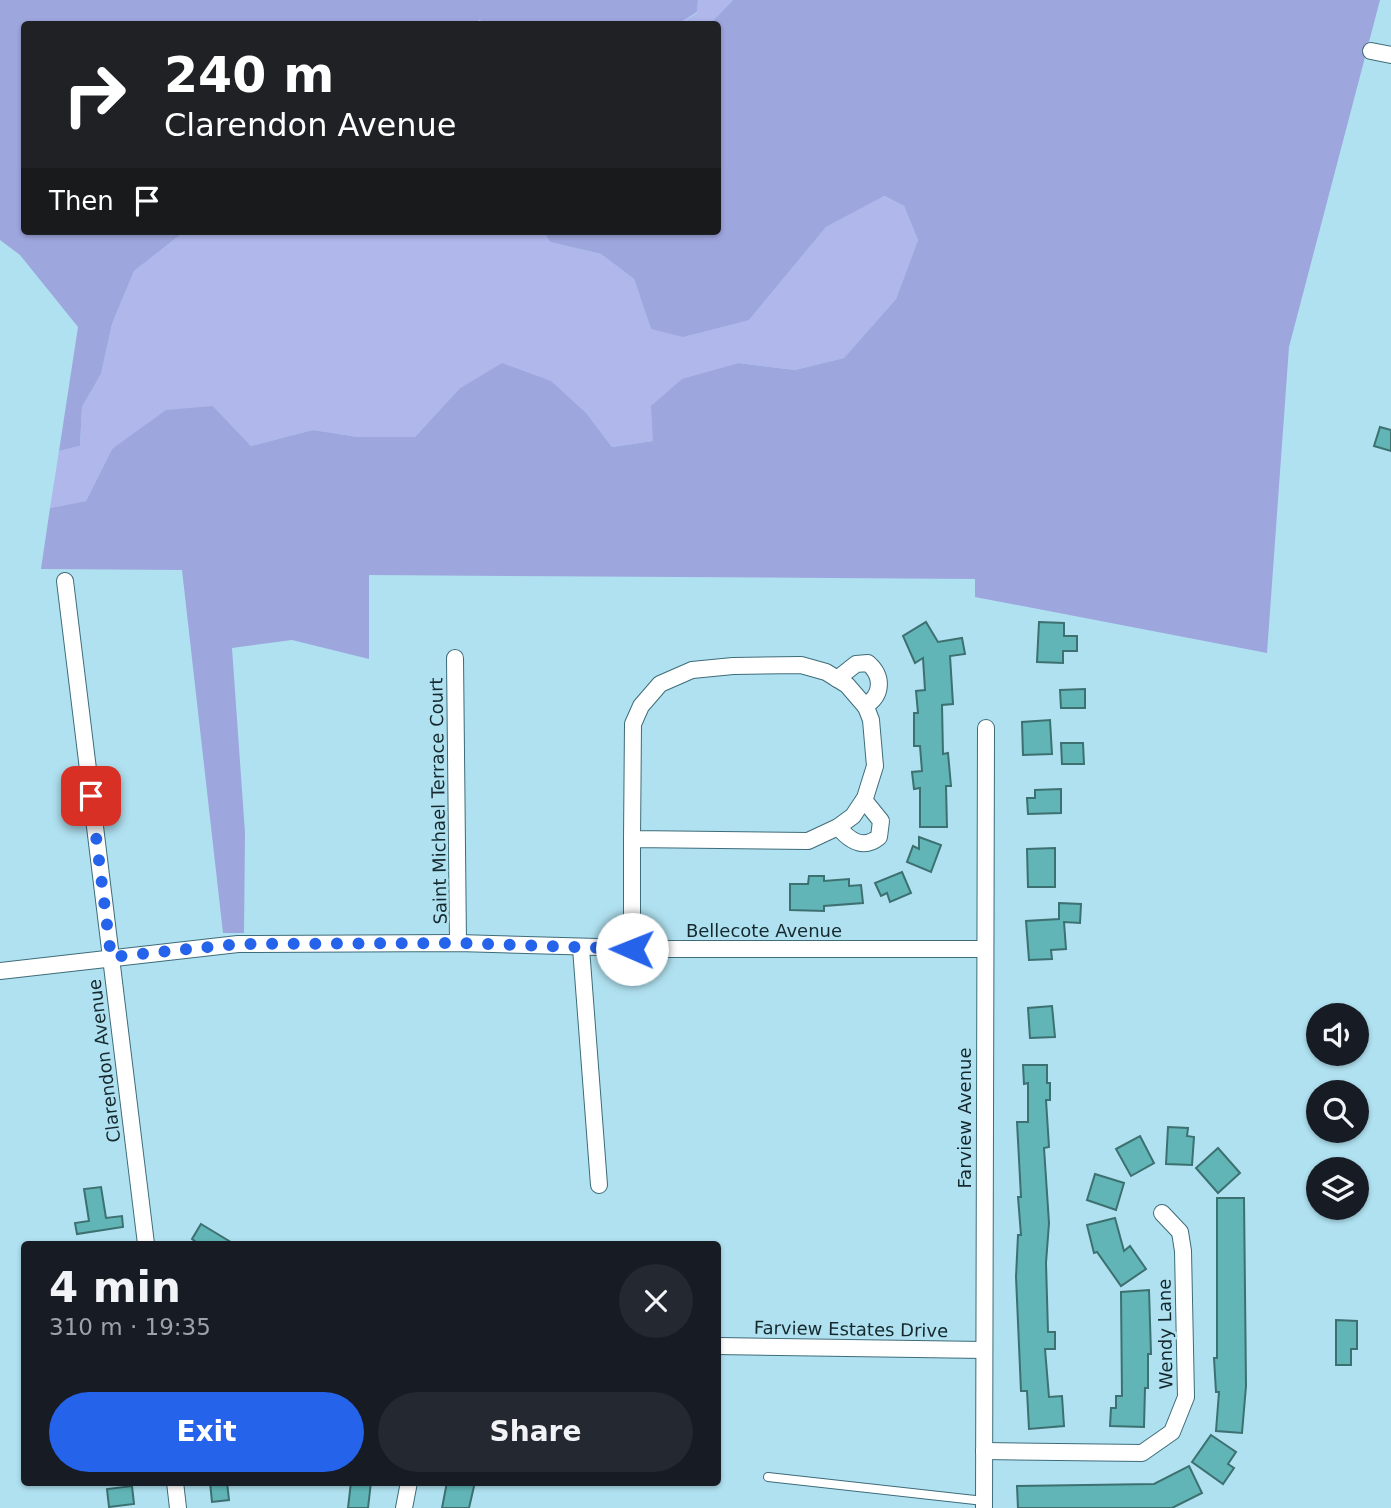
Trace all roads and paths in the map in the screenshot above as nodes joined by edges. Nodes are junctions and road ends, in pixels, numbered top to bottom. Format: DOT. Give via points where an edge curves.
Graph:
graph roads {
  1 [pos="1371,51"];
  2 [pos="1391,55"];
  3 [pos="65,581"];
  4 [pos="455,657"];
  5 [pos="837,679"];
  6 [pos="865,706"];
  7 [pos="986,728"];
  8 [pos="864,800"];
  9 [pos="838,827"];
  10 [pos="632,839"];
  11 [pos="458,943"];
  12 [pos="581,948"];
  13 [pos="632,949"];
  14 [pos="983,949"];
  15 [pos="111,957"];
  16 [pos="0,971"];
  17 [pos="599,1185"];
  18 [pos="1162,1213"];
  19 [pos="146,1241"];
  20 [pos="721,1346"];
  21 [pos="984,1350"];
  22 [pos="984,1451"];
  23 [pos="768,1477"];
  24 [pos="175,1486"];
  25 [pos="409,1486"];
  26 [pos="984,1504"];
  27 [pos="178,1508"];
  28 [pos="404,1508"];
  1 -- 2 [label="street"];
  3 -- 15 [label="street, Clarendon Avenue"];
  4 -- 11 [label="street, Saint Michael Terrace Court"];
  5 -- 6 [label="street"];
  5 -- 6 [label="street" via="856,664 868,663 876,670 880,682 877,695"];
  5 -- 10 [label="street" via="801,665 733,666 692,670 660,684 633,724"];
  6 -- 8 [label="street" via="872,720 875,766"];
  7 -- 14 [label="street, Farview Avenue"];
  8 -- 9 [label="street"];
  8 -- 9 [label="street" via="881,821 879,837 859,844"];
  9 -- 10 [label="street" via="808,841"];
  10 -- 13 [label="street"];
  11 -- 12 [label="street, Bellecote Avenue"];
  11 -- 15 [label="street, Bellecote Avenue" via="238,944"];
  12 -- 13 [label="street, Bellecote Avenue"];
  12 -- 17 [label="street"];
  13 -- 14 [label="street, Bellecote Avenue"];
  14 -- 21 [label="street, Farview Avenue"];
  15 -- 16 [label="street, Bellecote Avenue"];
  15 -- 19 [label="street, Clarendon Avenue"];
  18 -- 22 [label="street, Wendy Lane" via="1180,1231 1183,1251 1185,1398 1172,1432 1142,1453"];
  20 -- 21 [label="street, Farview Estates Drive"];
  21 -- 22 [label="street, Farview Avenue"];
  22 -- 26 [label="street, Farview Avenue"];
  23 -- 26 [label="lane"];
  24 -- 27 [label="street"];
  25 -- 28 [label="street"];
}
